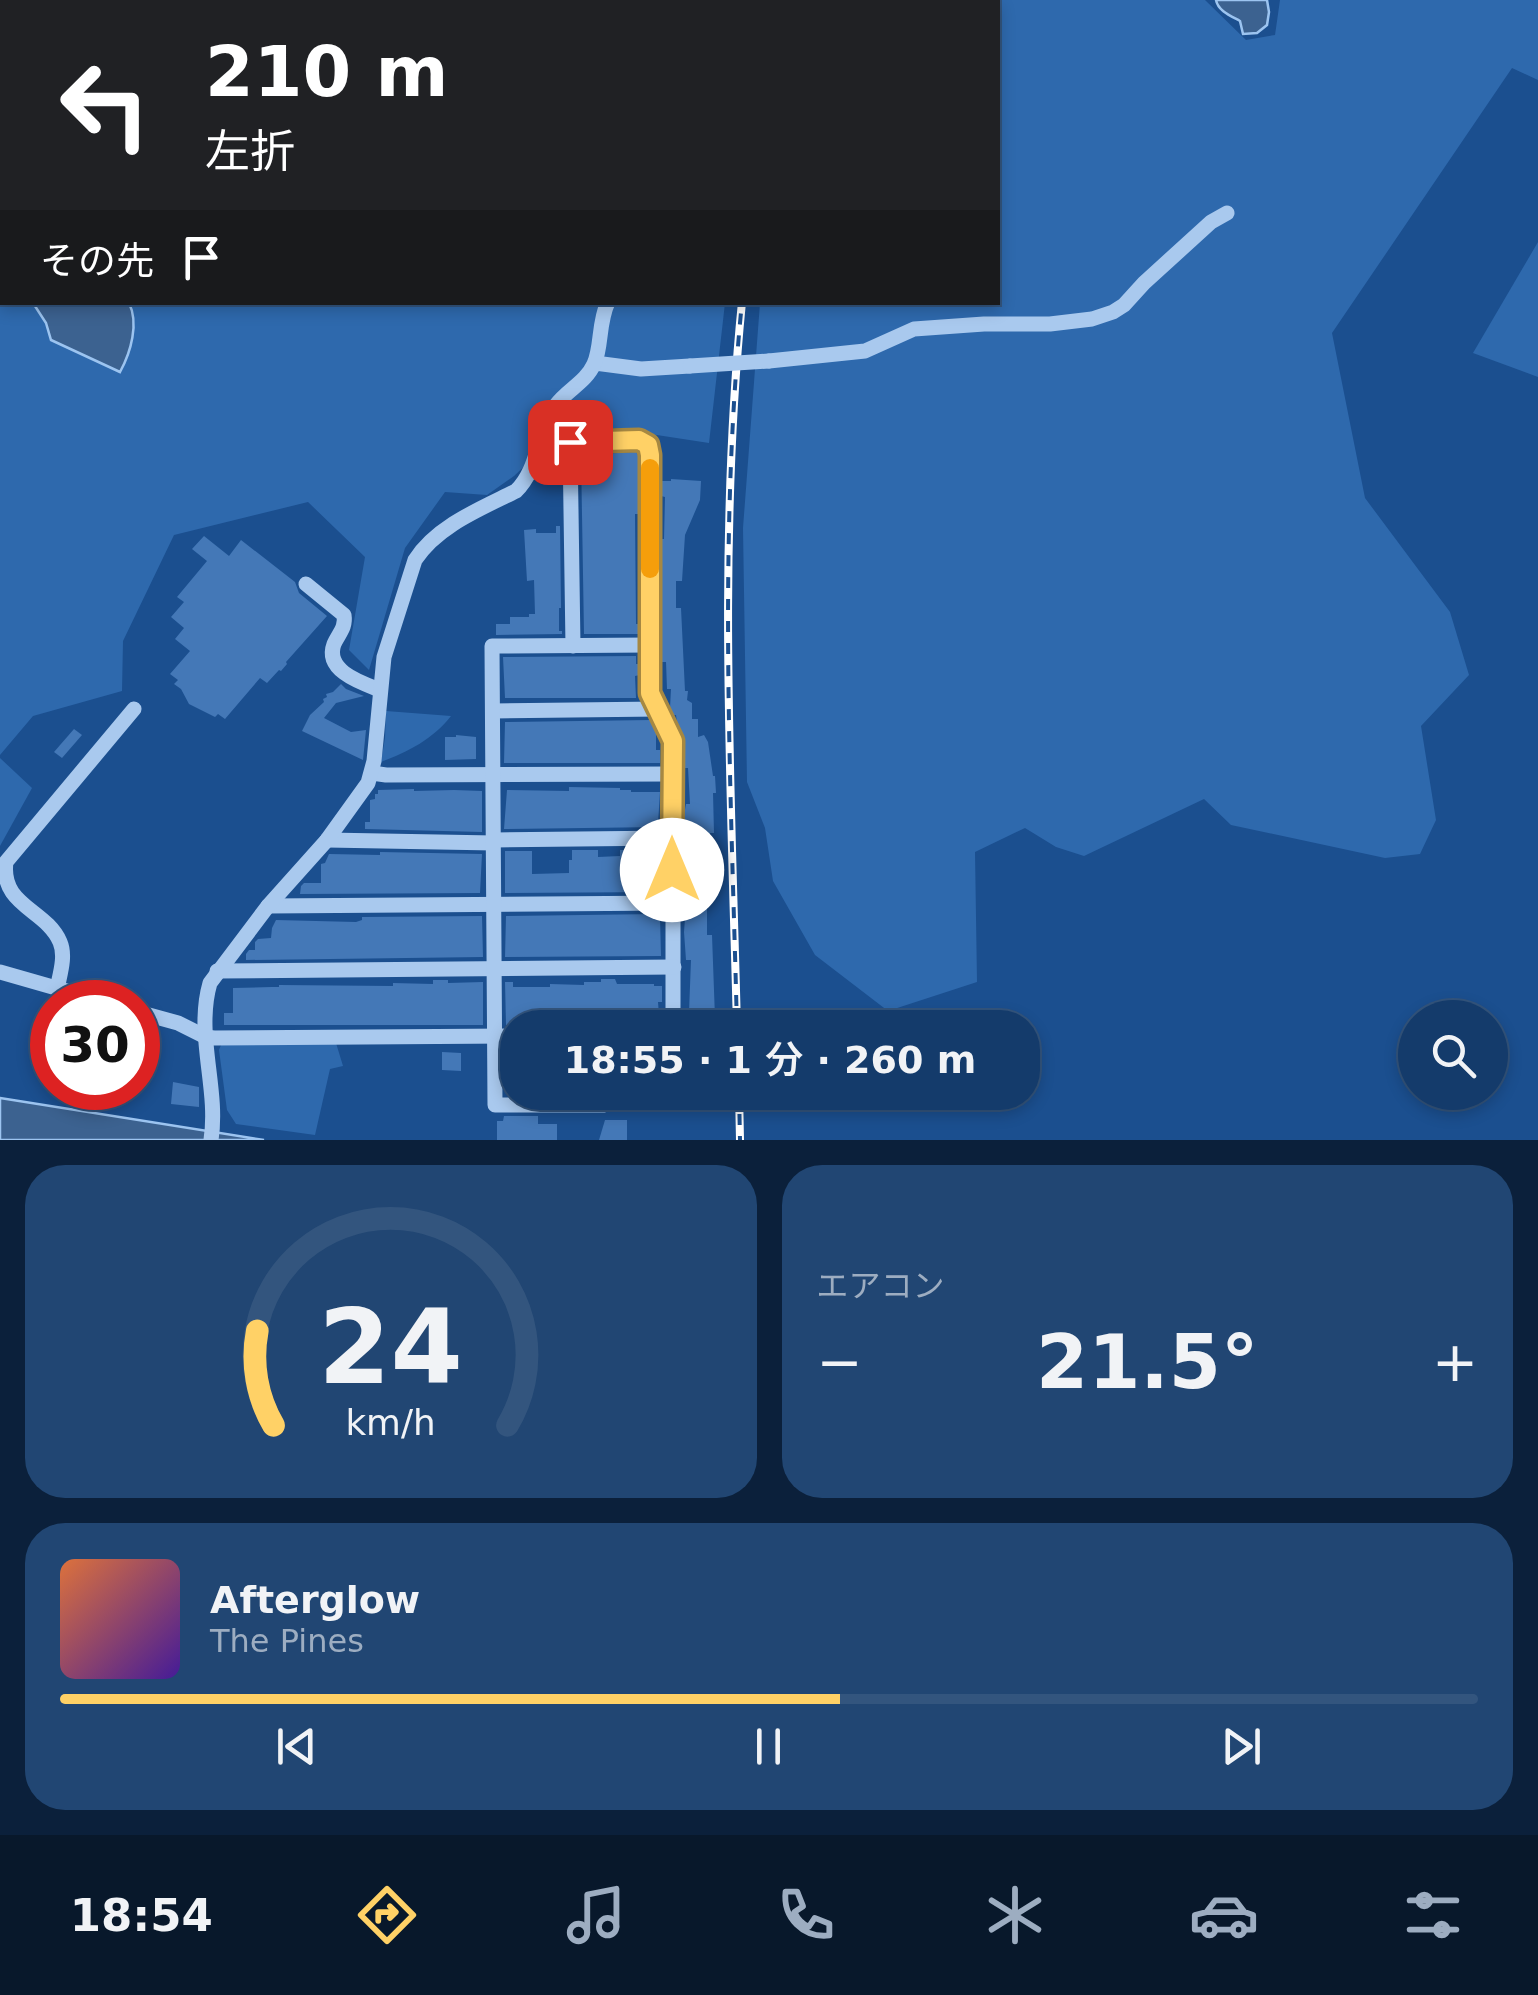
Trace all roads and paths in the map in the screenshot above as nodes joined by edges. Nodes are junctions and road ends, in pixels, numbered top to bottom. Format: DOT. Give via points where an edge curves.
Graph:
graph roads {
  1 [pos="1228,213"];
  2 [pos="607,305"];
  3 [pos="594,363"];
  4 [pos="306,584"];
  5 [pos="650,645"];
  6 [pos="573,646"];
  7 [pos="380,690"];
  8 [pos="134,709"];
  9 [pos="659,709"];
  10 [pos="493,710"];
  11 [pos="372,774"];
  12 [pos="494,774"];
  13 [pos="672,774"];
  14 [pos="672,838"];
  15 [pos="327,840"];
  16 [pos="494,842"];
  17 [pos="673,903"];
  18 [pos="494,904"];
  19 [pos="268,906"];
  20 [pos="674,967"];
  21 [pos="495,969"];
  22 [pos="217,971"];
  23 [pos="0,972"];
  24 [pos="58,980"];
  25 [pos="30,981"];
  26 [pos="673,1010"];
  27 [pos="160,1018"];
  28 [pos="494,1036"];
  29 [pos="500,1036"];
  30 [pos="206,1037"];
  31 [pos="500,1105"];
  32 [pos="212,1134"];
  1 -- 3 [label="street, bridge" via="1124,304 1092,319 914,328 866,351 768,361 641,369"];
  2 -- 3 [label="street"];
  3 -- 7 [label="street" via="557,404 516,492 451,526 415,560"];
  4 -- 7 [label="street" via="344,615 334,646 336,666"];
  5 -- 6 [label="street"];
  5 -- 6 [label="street" via="650,455 639,440 570,442"];
  5 -- 9 [label="street" via="650,693"];
  6 -- 10 [label="street" via="492,646"];
  7 -- 11 [label="street"];
  8 -- 24 [label="street" via="6,862 10,894 60,941"];
  9 -- 10 [label="street"];
  9 -- 13 [label="street" via="673,741"];
  10 -- 12 [label="street"];
  11 -- 12 [label="street"];
  11 -- 15 [label="street"];
  12 -- 13 [label="street"];
  12 -- 16 [label="street"];
  13 -- 14 [label="street"];
  14 -- 16 [label="street"];
  14 -- 17 [label="street"];
  15 -- 16 [label="street"];
  15 -- 19 [label="street"];
  16 -- 18 [label="street"];
  17 -- 18 [label="street"];
  17 -- 20 [label="street"];
  18 -- 19 [label="street"];
  18 -- 21 [label="street"];
  19 -- 22 [label="street"];
  20 -- 21 [label="street"];
  20 -- 26 [label="street"];
  21 -- 22 [label="street"];
  21 -- 28 [label="street"];
  22 -- 30 [label="street" via="206,999"];
  23 -- 25 [label="street"];
  27 -- 30 [label="street"];
  28 -- 29 [label="street"];
  28 -- 30 [label="street"];
  28 -- 31 [label="street" via="494,1105"];
  30 -- 32 [label="street"];
}
